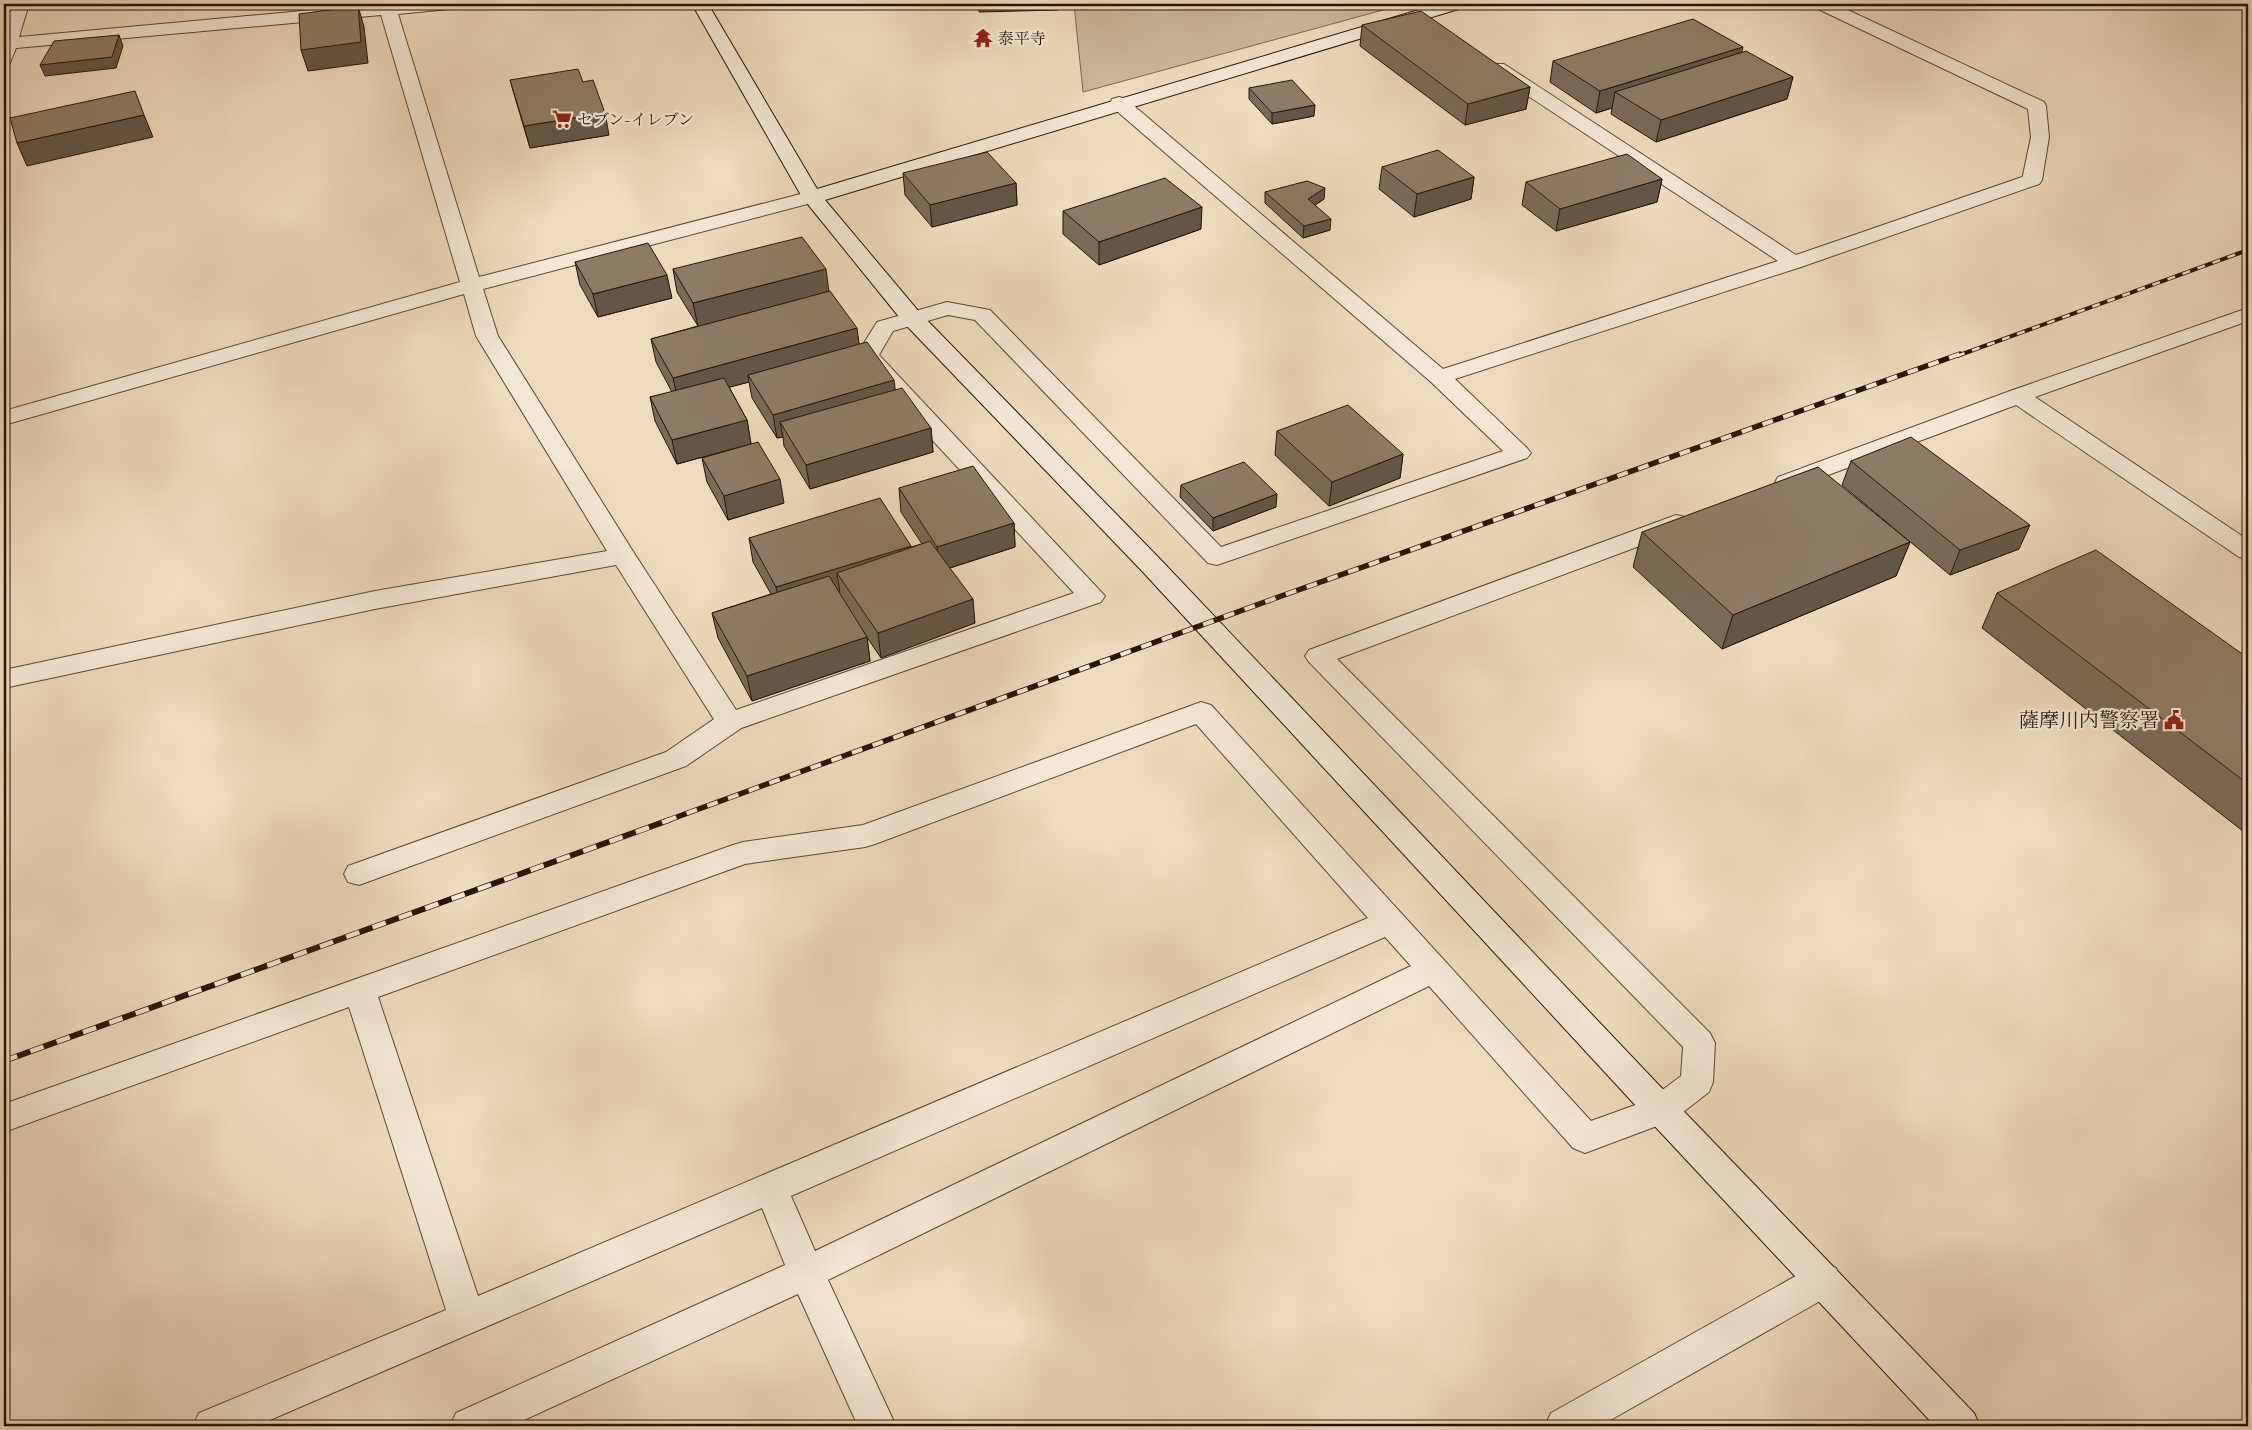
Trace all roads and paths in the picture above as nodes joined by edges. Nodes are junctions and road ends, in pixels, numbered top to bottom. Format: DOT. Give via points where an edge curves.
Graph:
graph roads {
  1 [pos="21,4"];
  2 [pos="449,4"];
  3 [pos="700,4"];
  4 [pos="1456,4"];
  5 [pos="1822,4"];
  6 [pos="387,6"];
  7 [pos="1414,16"];
  8 [pos="1439,31"];
  9 [pos="6,49"];
  10 [pos="1480,57"];
  11 [pos="1119,103"];
  12 [pos="812,197"];
  13 [pos="1794,263"];
  14 [pos="472,285"];
  15 [pos="2248,314"];
  16 [pos="912,318"];
  17 [pos="1439,377"];
  18 [pos="2018,396"];
  19 [pos="4,418"];
  20 [pos="1766,490"];
  21 [pos="1701,514"];
  22 [pos="2248,551"];
  23 [pos="623,556"];
  24 [pos="4,679"];
  25 [pos="730,722"];
  26 [pos="359,874"];
  27 [pos="1390,922"];
  28 [pos="1433,970"];
  29 [pos="360,990"];
  30 [pos="1661,1110"];
  31 [pos="4,1118"];
  32 [pos="770,1187"];
  33 [pos="806,1273"];
  34 [pos="1822,1280"];
  35 [pos="467,1319"];
  36 [pos="212,1426"];
  37 [pos="469,1426"];
  38 [pos="877,1426"];
  39 [pos="1564,1426"];
  40 [pos="1961,1426"];
  1 -- 9 [label="street"];
  2 -- 6 [label="street"];
  3 -- 12 [label="street"];
  4 -- 7 [label="street"];
  5 -- 13 [label="street" via="2037,106 2040,138 2032,180"];
  6 -- 9 [label="street"];
  6 -- 14 [label="street"];
  7 -- 8 [label="street"];
  7 -- 11 [label="street"];
  10 -- 13 [label="street"];
  11 -- 12 [label="street"];
  11 -- 17 [label="street"];
  12 -- 14 [label="street"];
  12 -- 16 [label="street"];
  13 -- 17 [label="street"];
  14 -- 19 [label="street"];
  14 -- 23 [label="street" via="487,336"];
  15 -- 18 [label="street"];
  16 -- 17 [label="street" via="947,308 982,315 1217,557 1519,453"];
  16 -- 25 [label="street" via="885,327 867,356 1092,596"];
  16 -- 30 [label="street" via="1151,565"];
  18 -- 20 [label="street"];
  18 -- 22 [label="street"];
  21 -- 30 [label="street" via="1318,656 1699,1043 1697,1082"];
  23 -- 24 [label="street" via="375,600"];
  23 -- 25 [label="street"];
  25 -- 26 [label="street" via="676,759"];
  27 -- 28 [label="street"];
  27 -- 29 [label="street" via="1201,712 865,836 742,853"];
  27 -- 32 [label="street"];
  28 -- 30 [label="street" via="1585,1138"];
  28 -- 33 [label="street"];
  29 -- 31 [label="street"];
  29 -- 35 [label="street"];
  30 -- 34 [label="street"];
  32 -- 33 [label="street"];
  32 -- 35 [label="street"];
  33 -- 37 [label="street"];
  33 -- 38 [label="street"];
  34 -- 39 [label="street"];
  34 -- 40 [label="street"];
  35 -- 36 [label="street"];
}
